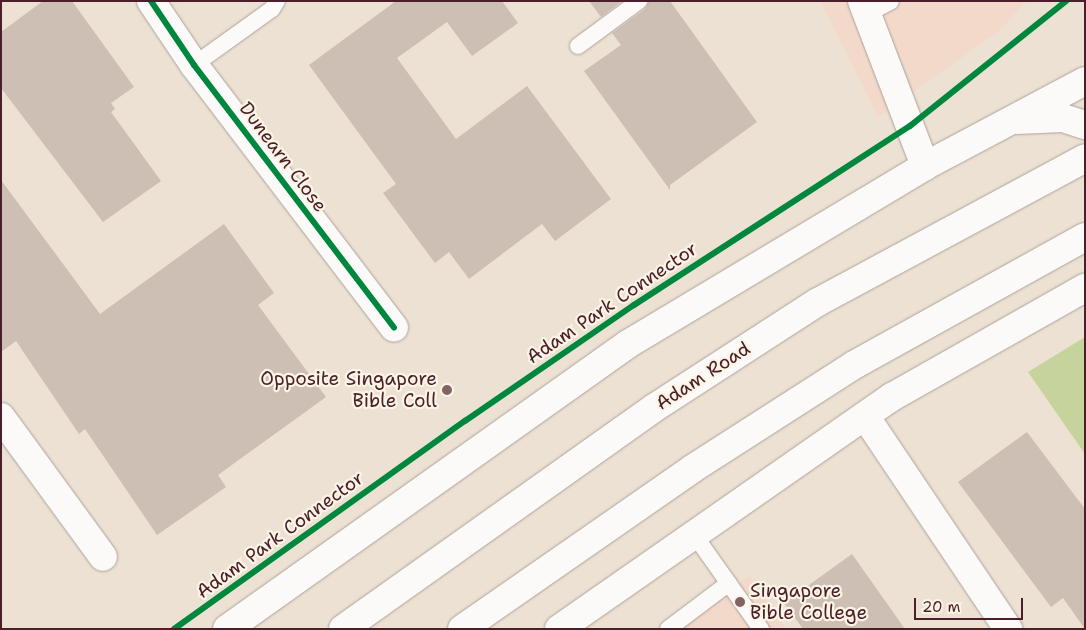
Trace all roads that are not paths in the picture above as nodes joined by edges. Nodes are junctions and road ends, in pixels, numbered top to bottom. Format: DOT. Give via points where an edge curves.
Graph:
graph roads {
  1 [pos="151,1"];
  2 [pos="277,1"];
  3 [pos="639,1"];
  4 [pos="891,1"];
  5 [pos="865,8"];
  6 [pos="578,46"];
  7 [pos="194,65"];
  8 [pos="1085,81"];
  9 [pos="1011,121"];
  10 [pos="1085,125"];
  11 [pos="1085,158"];
  12 [pos="925,166"];
  13 [pos="1085,237"];
  14 [pos="1085,288"];
  15 [pos="394,328"];
  16 [pos="1,417"];
  17 [pos="872,427"];
  18 [pos="693,533"];
  19 [pos="103,557"];
  20 [pos="729,583"];
  21 [pos="227,629"];
  22 [pos="343,629"];
  23 [pos="462,629"];
  24 [pos="559,629"];
  25 [pos="668,629"];
  26 [pos="761,629"];
  27 [pos="1008,629"];
  1 -- 7 [label="main road, Dunearn Close"];
  2 -- 7 [label="lane" via="272,9"];
  3 -- 6 [label="lane"];
  4 -- 5 [label="lane"];
  5 -- 12 [label="main road"];
  7 -- 15 [label="main road, Dunearn Close"];
  8 -- 9 [label="main road"];
  9 -- 10 [label="main road" via="1063,118"];
  9 -- 12 [label="main road"];
  11 -- 22 [label="main road, Adam Road" via="818,302 654,408"];
  12 -- 21 [label="main road" via="628,344"];
  13 -- 23 [label="main road" via="854,365 692,469"];
  14 -- 17 [label="main road" via="892,397"];
  16 -- 19 [label="main road"];
  17 -- 18 [label="main road"];
  17 -- 27 [label="main road"];
  18 -- 20 [label="lane"];
  18 -- 24 [label="main road"];
  20 -- 25 [label="lane"];
  20 -- 26 [label="lane"];
}
